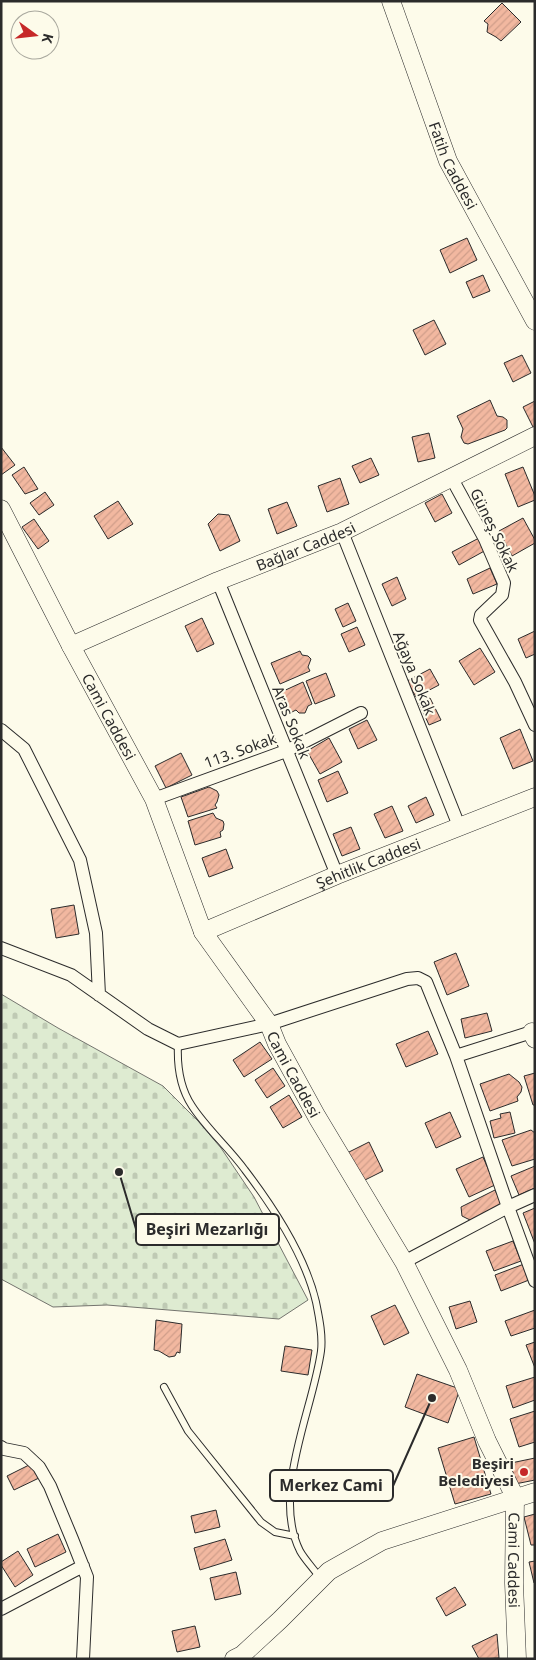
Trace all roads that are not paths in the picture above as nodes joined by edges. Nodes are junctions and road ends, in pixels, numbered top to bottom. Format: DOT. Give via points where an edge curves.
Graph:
graph roads {
  1 [pos="391,1"];
  2 [pos="535,321"];
  3 [pos="535,436"];
  4 [pos="451,477"];
  5 [pos="1,509"];
  6 [pos="342,532"];
  7 [pos="218,581"];
  8 [pos="71,646"];
  9 [pos="361,713"];
  10 [pos="535,726"];
  11 [pos="1,730"];
  12 [pos="286,751"];
  13 [pos="535,797"];
  14 [pos="154,799"];
  15 [pos="459,826"];
  16 [pos="337,875"];
  17 [pos="203,932"];
  18 [pos="1,948"];
  19 [pos="98,994"];
  20 [pos="269,1024"];
  21 [pos="534,1034"];
  22 [pos="178,1044"];
  23 [pos="456,1056"];
  24 [pos="535,1195"];
  25 [pos="508,1207"];
  26 [pos="404,1262"];
  27 [pos="535,1281"];
  28 [pos="164,1387"];
  29 [pos="2,1449"];
  30 [pos="535,1492"];
  31 [pos="515,1497"];
  32 [pos="535,1499"];
  33 [pos="295,1536"];
  34 [pos="83,1566"];
  35 [pos="321,1579"];
  36 [pos="1,1609"];
  37 [pos="240,1657"];
  38 [pos="83,1659"];
  39 [pos="517,1659"];
  1 -- 2 [label="street, Fatih Caddesi" via="448,160"];
  3 -- 4 [label="street, Bağlar Caddesi"];
  4 -- 6 [label="street, Bağlar Caddesi"];
  4 -- 10 [label="street, Güneş Sokak" via="485,539 504,583 502,595 481,615 480,620 515,682"];
  5 -- 8 [label="street, Cami Caddesi"];
  6 -- 7 [label="street, Bağlar Caddesi"];
  6 -- 15 [label="street, Ağaya Sokak"];
  7 -- 8 [label="street, Bağlar Caddesi"];
  7 -- 12 [label="street, Aras Sokak"];
  8 -- 14 [label="street, Cami Caddesi"];
  9 -- 12 [label="street, 113. Sokak"];
  11 -- 19 [label="street" via="24,749 80,860 96,933"];
  12 -- 14 [label="street, 113. Sokak"];
  12 -- 16 [label="street, Aras Sokak"];
  13 -- 15 [label="street, Şehitlik Caddesi"];
  14 -- 17 [label="street, Cami Caddesi"];
  15 -- 16 [label="street, Şehitlik Caddesi"];
  16 -- 17 [label="street, Şehitlik Caddesi"];
  17 -- 20 [label="street, Cami Caddesi"];
  18 -- 19 [label="street" via="71,975"];
  19 -- 22 [label="street" via="148,1029"];
  20 -- 22 [label="street"];
  20 -- 23 [label="street" via="418,978 426,982"];
  20 -- 26 [label="street, Cami Caddesi" via="317,1117"];
  21 -- 23 [label="street"];
  22 -- 33 [label="lane" via="178,1066 189,1101 266,1198 298,1253 316,1302 321,1350 291,1487 290,1510"];
  23 -- 25 [label="street"];
  24 -- 25 [label="street"];
  25 -- 26 [label="street"];
  25 -- 27 [label="street"];
  26 -- 31 [label="street, Cami Caddesi" via="458,1370 487,1441"];
  28 -- 33 [label="lane" via="188,1431 261,1522 274,1532"];
  29 -- 34 [label="street" via="24,1453 38,1467 50,1486"];
  30 -- 31 [label="street"];
  31 -- 32 [label="street"];
  31 -- 35 [label="street" via="382,1540"];
  31 -- 39 [label="street, Cami Caddesi"];
  33 -- 35 [label="lane" via="300,1551"];
  34 -- 36 [label="street"];
  34 -- 38 [label="street" via="87,1577"];
  35 -- 37 [label="street"];
}
